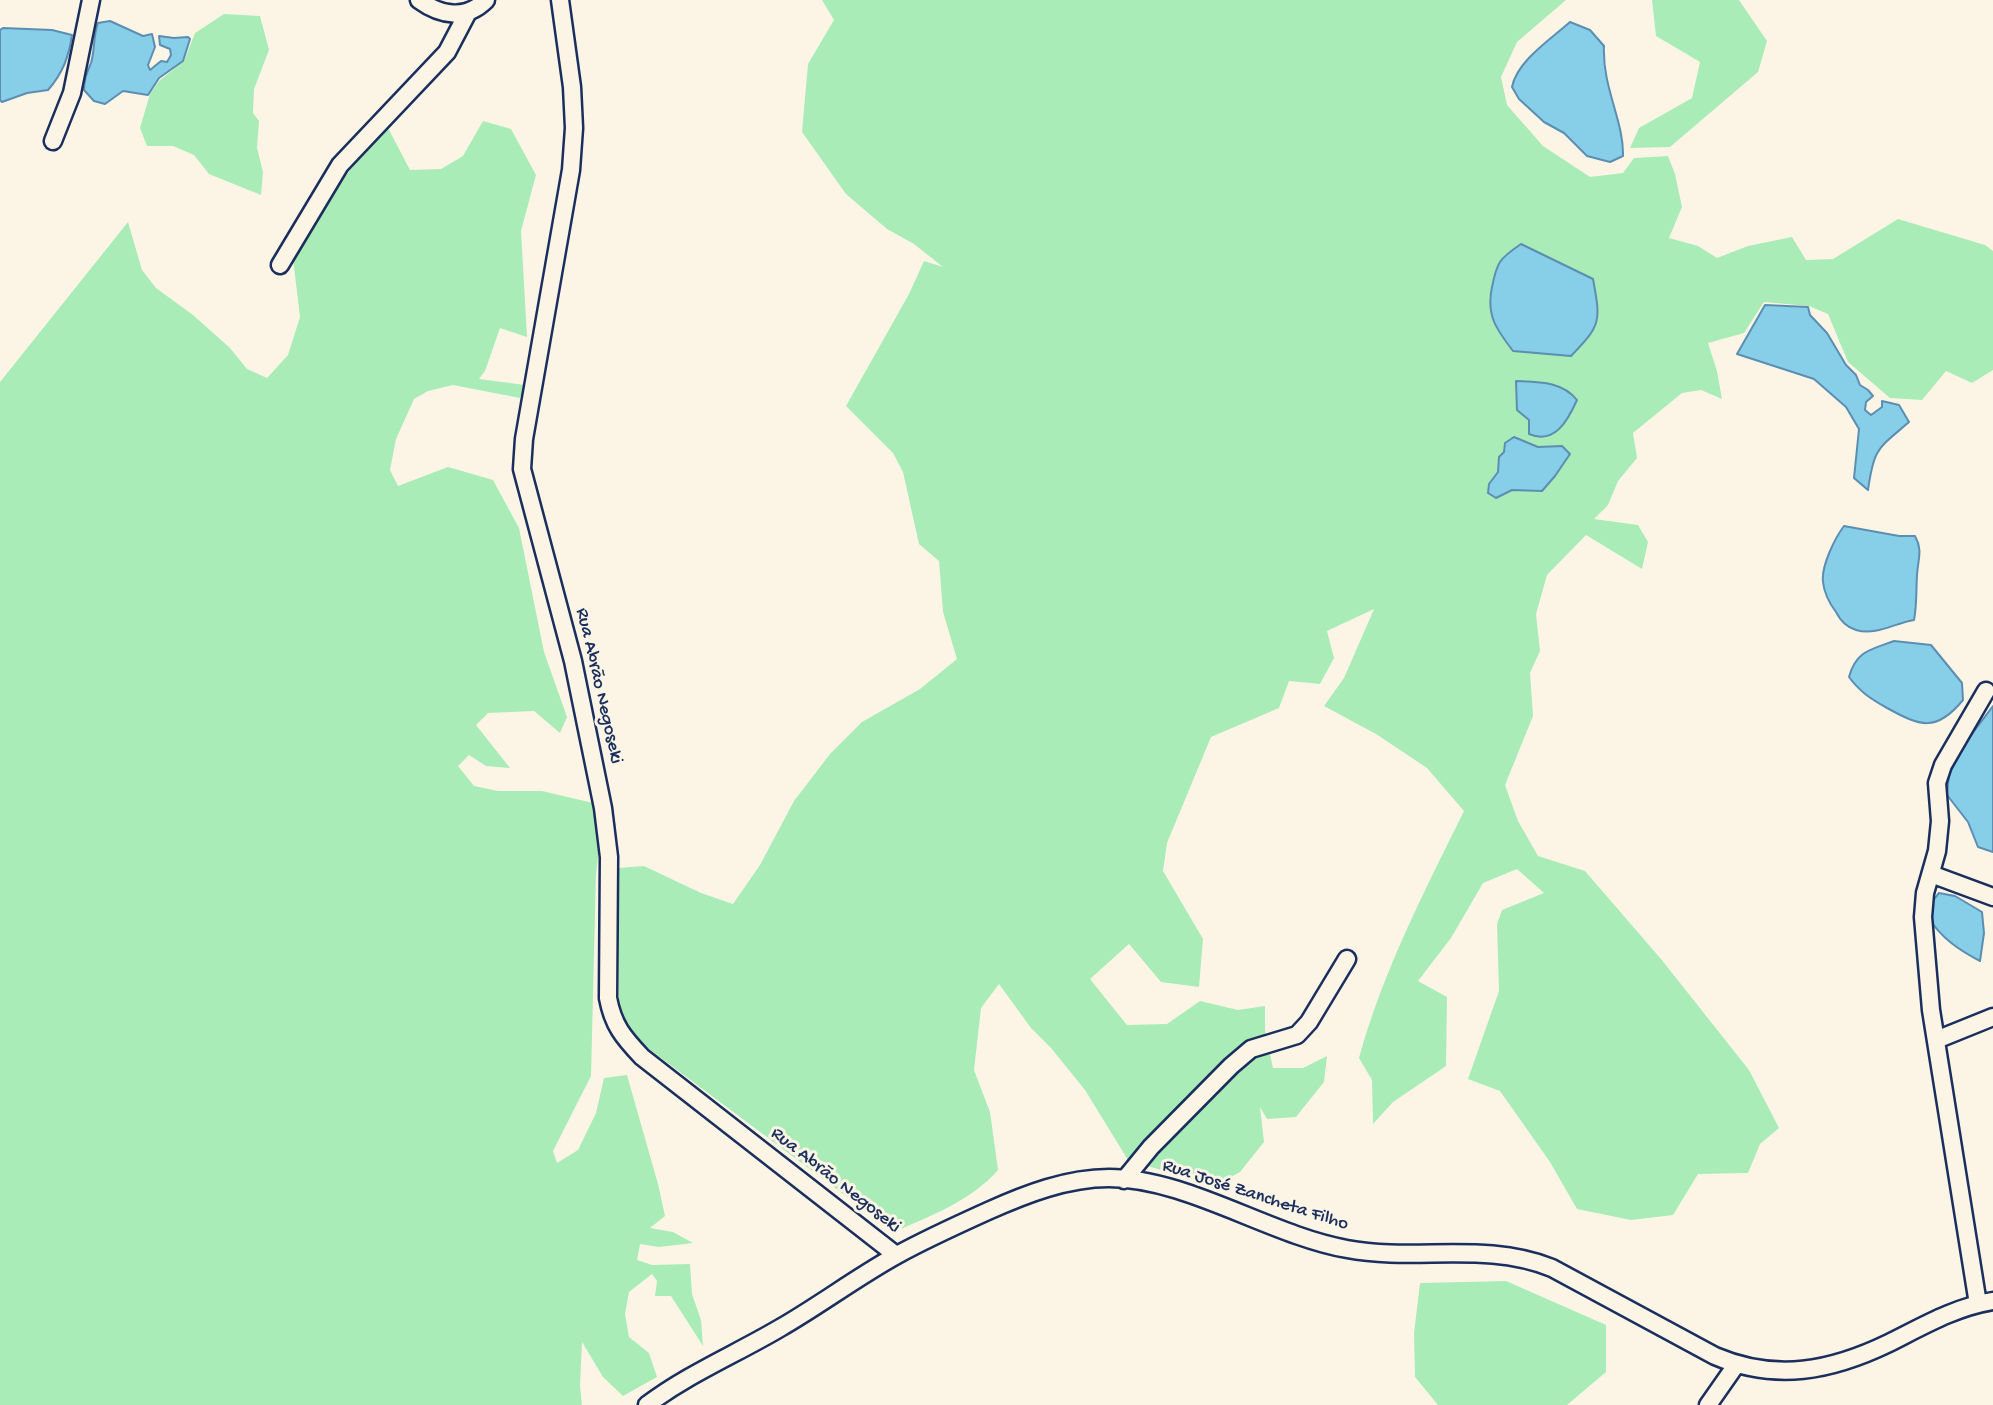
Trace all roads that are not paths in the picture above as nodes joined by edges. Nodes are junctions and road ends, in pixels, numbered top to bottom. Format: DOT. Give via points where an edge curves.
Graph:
graph roads {
  1 [pos="91,0"];
  2 [pos="419,0"];
  3 [pos="486,0"];
  4 [pos="560,0"];
  5 [pos="468,12"];
  6 [pos="53,141"];
  7 [pos="280,265"];
  8 [pos="1986,691"];
  9 [pos="1931,874"];
  10 [pos="1993,897"];
  11 [pos="1347,959"];
  12 [pos="1993,1017"];
  13 [pos="1936,1040"];
  14 [pos="1124,1180"];
  15 [pos="896,1255"];
  16 [pos="1986,1302"];
  17 [pos="1736,1365"];
  18 [pos="647,1405"];
  19 [pos="1708,1405"];
  1 -- 6 [label="street" via="72,93"];
  2 -- 5 [label="street" via="449,15"];
  3 -- 5 [label="street"];
  4 -- 15 [label="street, Rua Abrão Negoseki" via="572,87 571,170 524,439 523,469 573,661 603,808 612,1019 642,1056"];
  5 -- 7 [label="street" via="447,52 340,165"];
  8 -- 9 [label="street" via="1937,783 1940,821"];
  9 -- 10 [label="street"];
  9 -- 13 [label="street" via="1923,917"];
  11 -- 14 [label="street" via="1297,1035 1251,1049 1151,1147"];
  12 -- 13 [label="street"];
  13 -- 16 [label="street"];
  14 -- 15 [label="street, Rua José Zancheta Filho" via="1050,1187"];
  14 -- 17 [label="street, Rua José Zancheta Filho" via="1181,1192 1295,1235 1350,1250 1498,1253 1531,1260"];
  15 -- 18 [label="street, Rua José Zancheta Filho"];
  16 -- 17 [label="street, Rua José Zancheta Filho" via="1821,1366 1791,1372"];
  17 -- 19 [label="street"];
}
